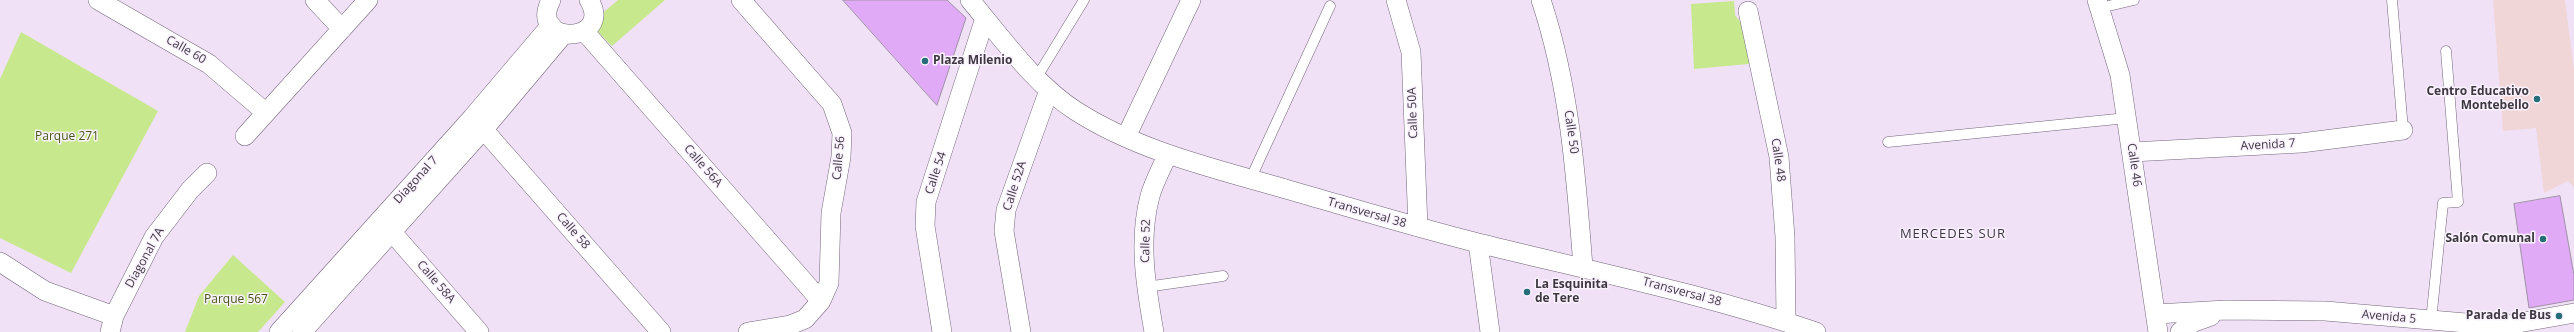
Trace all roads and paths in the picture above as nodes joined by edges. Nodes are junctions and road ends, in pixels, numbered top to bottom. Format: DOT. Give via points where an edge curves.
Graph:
graph roads {
  1 [pos="315,0"];
  2 [pos="368,0"];
  3 [pos="551,0"];
  4 [pos="741,0"];
  5 [pos="970,0"];
  6 [pos="1084,0"];
  7 [pos="1191,0"];
  8 [pos="1396,0"];
  9 [pos="1541,0"];
  10 [pos="2134,0"];
  11 [pos="2392,0"];
  12 [pos="106,2"];
  13 [pos="593,2"];
  14 [pos="2098,4"];
  15 [pos="1330,6"];
  16 [pos="1747,6"];
  17 [pos="985,18"];
  18 [pos="342,29"];
  19 [pos="557,30"];
  20 [pos="584,31"];
  21 [pos="2446,51"];
  22 [pos="1043,84"];
  23 [pos="265,112"];
  24 [pos="2127,118"];
  25 [pos="478,124"];
  26 [pos="2403,130"];
  27 [pos="245,136"];
  28 [pos="1126,137"];
  29 [pos="1888,142"];
  30 [pos="2132,152"];
  31 [pos="1168,154"];
  32 [pos="207,173"];
  33 [pos="1250,180"];
  34 [pos="386,226"];
  35 [pos="1418,227"];
  36 [pos="1478,243"];
  37 [pos="0,262"];
  38 [pos="1583,267"];
  39 [pos="1223,276"];
  40 [pos="1146,287"];
  41 [pos="821,302"];
  42 [pos="2226,310"];
  43 [pos="2574,312"];
  44 [pos="2431,321"];
  45 [pos="1786,322"];
  46 [pos="2157,323"];
  47 [pos="112,324"];
  48 [pos="279,332"];
  49 [pos="302,332"];
  50 [pos="479,332"];
  51 [pos="661,332"];
  52 [pos="748,332"];
  53 [pos="942,332"];
  54 [pos="1021,332"];
  55 [pos="1154,332"];
  56 [pos="1490,332"];
  57 [pos="1816,332"];
  58 [pos="2180,332"];
  1 -- 18 [label="street"];
  2 -- 18 [label="street"];
  3 -- 19 [label="street" via="547,12"];
  4 -- 41 [label="street, Calle 56" via="832,104 842,133 841,157 831,213 829,283"];
  5 -- 17 [label="street, Transversal 38"];
  6 -- 22 [label="lane"];
  7 -- 28 [label="street"];
  8 -- 35 [label="street, Calle 50A" via="1411,52"];
  9 -- 38 [label="street, Calle 50" via="1566,96 1575,155"];
  10 -- 14 [label="lane"];
  11 -- 26 [label="lane"];
  12 -- 23 [label="street, Calle 60" via="209,64"];
  13 -- 20 [label="street" via="592,22"];
  14 -- 24 [label="street, Calle 46" via="2120,75"];
  15 -- 33 [label="lane"];
  16 -- 45 [label="street, Calle 48" via="1779,157 1785,237"];
  17 -- 22 [label="street, Transversal 38"];
  17 -- 53 [label="street, Calle 54" via="926,202 925,226"];
  18 -- 23 [label="street"];
  19 -- 20 [label="street" via="574,35"];
  19 -- 25 [label="street, Diagonal 7"];
  20 -- 41 [label="street, Calle 56A"];
  21 -- 44 [label="lane" via="2458,202 2443,203"];
  22 -- 28 [label="street, Transversal 38" via="1076,111"];
  22 -- 54 [label="street, Calle 52A" via="1006,210 1004,231"];
  23 -- 27 [label="street"];
  24 -- 29 [label="lane"];
  24 -- 30 [label="street, Calle 46"];
  25 -- 34 [label="street, Diagonal 7"];
  25 -- 51 [label="street, Calle 58"];
  26 -- 30 [label="street, Avenida 7" via="2301,143"];
  28 -- 31 [label="street, Transversal 38"];
  30 -- 46 [label="street, Calle 46"];
  31 -- 33 [label="street, Transversal 38"];
  31 -- 40 [label="street, Calle 52" via="1150,194 1144,223"];
  32 -- 47 [label="street, Diagonal 7A" via="190,190 154,237"];
  33 -- 35 [label="street, Transversal 38"];
  34 -- 48 [label="street, Diagonal 7"];
  34 -- 49 [label="street, Diagonal 7"];
  34 -- 50 [label="street, Calle 58A"];
  35 -- 36 [label="street, Transversal 38"];
  36 -- 38 [label="street, Transversal 38"];
  36 -- 56 [label="street"];
  37 -- 47 [label="street" via="45,291"];
  38 -- 45 [label="street, Transversal 38" via="1702,296"];
  39 -- 40 [label="lane"];
  40 -- 55 [label="street, Calle 52"];
  41 -- 52 [label="street" via="805,319 790,325"];
  42 -- 44 [label="street, Avenida 5" via="2325,311"];
  42 -- 46 [label="street, Avenida 5"];
  42 -- 58 [label="street, Avenida 5" via="2194,322"];
  43 -- 44 [label="street, Avenida 5" via="2501,326"];
  45 -- 57 [label="street, Transversal 38"];
}
